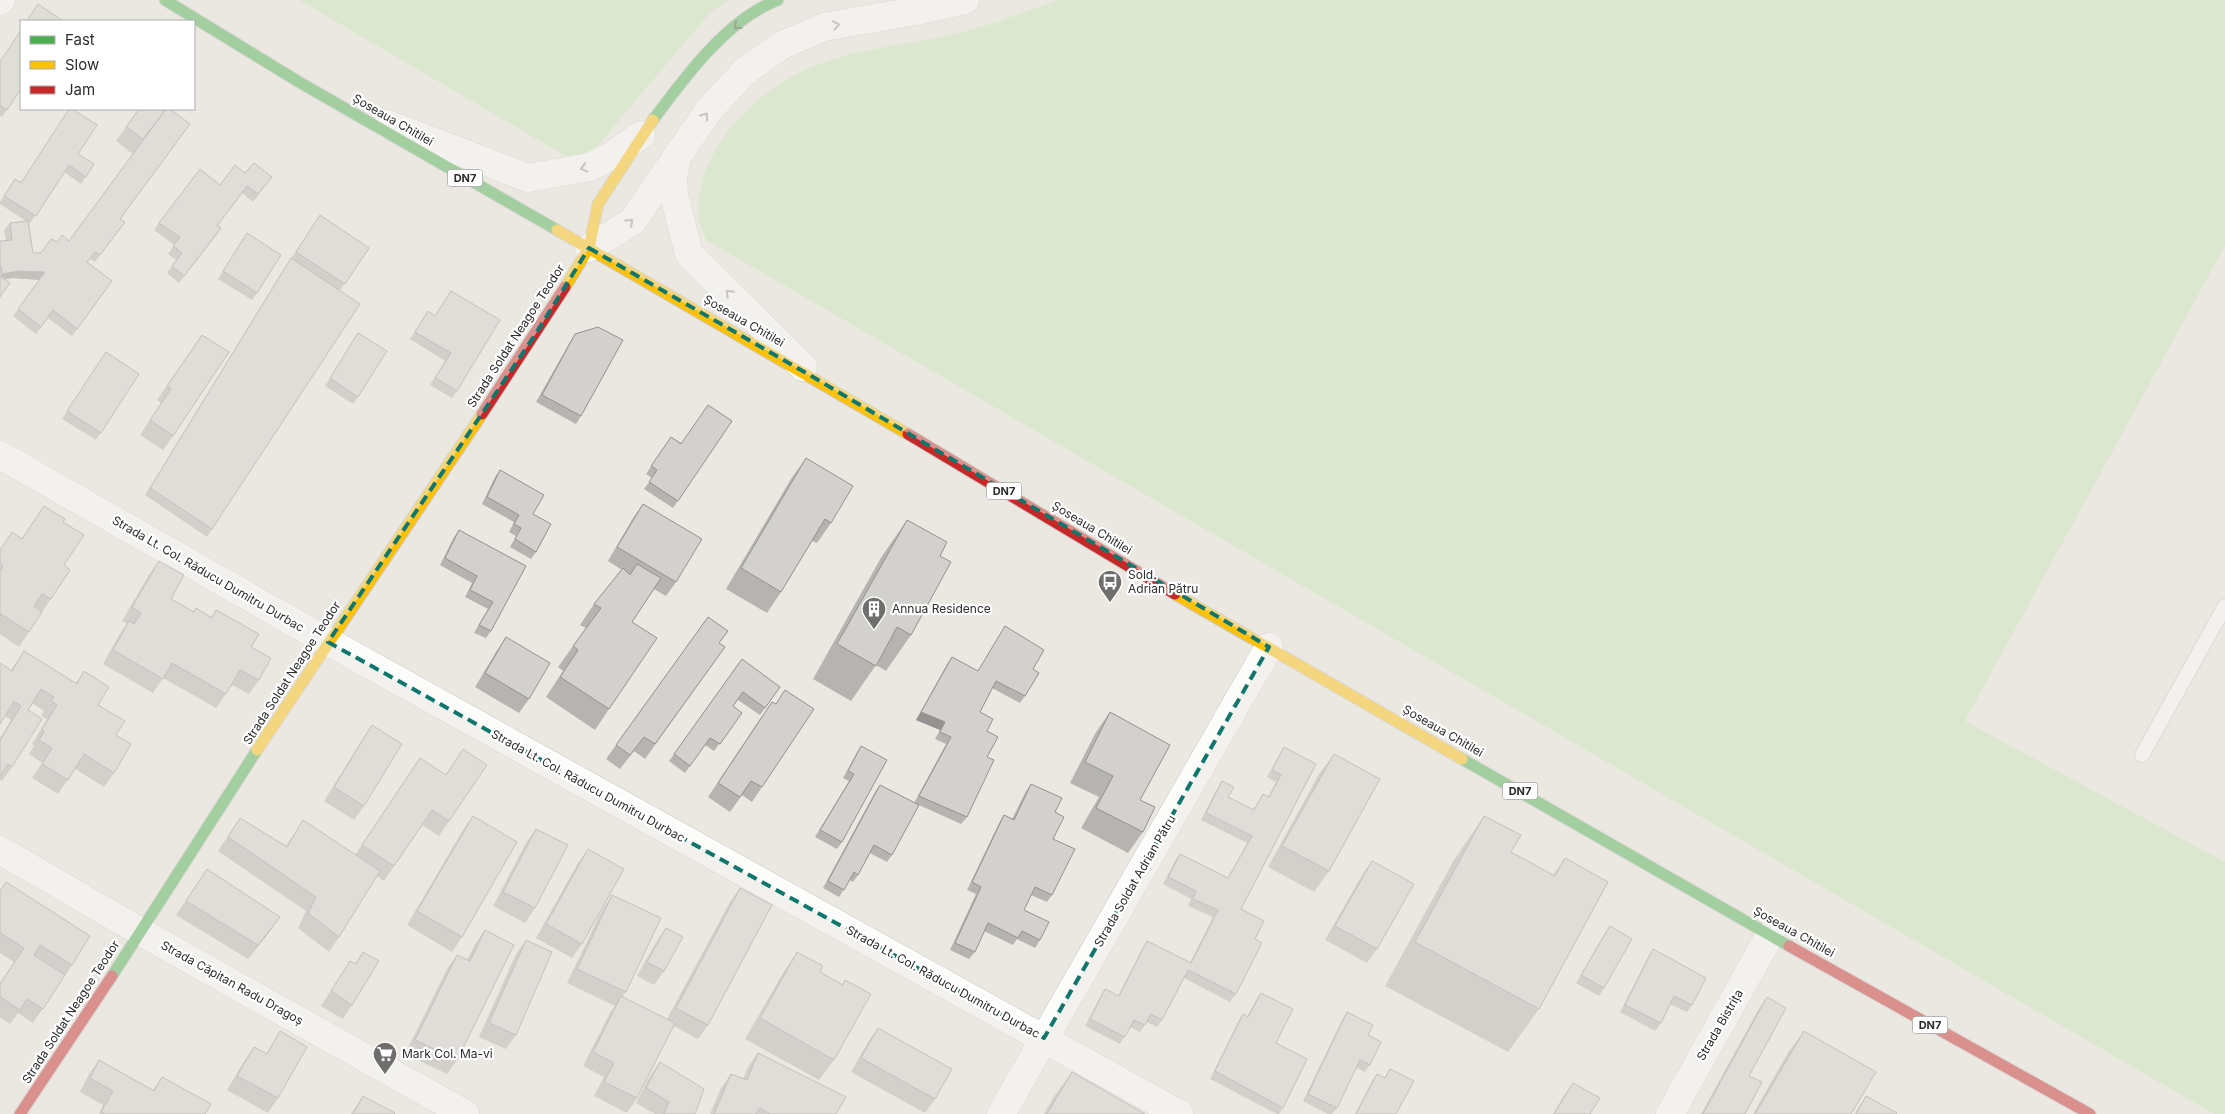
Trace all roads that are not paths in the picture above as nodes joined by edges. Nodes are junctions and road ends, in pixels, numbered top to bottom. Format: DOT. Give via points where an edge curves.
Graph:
graph roads {
  1 [pos="165,0"];
  2 [pos="778,0"];
  3 [pos="965,0"];
  4 [pos="342,106"];
  5 [pos="641,135"];
  6 [pos="677,155"];
  7 [pos="589,248"];
  8 [pos="813,377"];
  9 [pos="0,455"];
  10 [pos="2225,606"];
  11 [pos="328,642"];
  12 [pos="1269,646"];
  13 [pos="2142,755"];
  14 [pos="0,850"];
  15 [pos="141,932"];
  16 [pos="1770,935"];
  17 [pos="1044,1038"];
  18 [pos="20,1114"];
  19 [pos="465,1114"];
  20 [pos="1001,1114"];
  21 [pos="1179,1114"];
  22 [pos="1670,1114"];
  23 [pos="2090,1114"];
  1 -- 4 [label="main road, Șoseaua Chitilei / DN7"];
  2 -- 5 [label="main road, Strada Soldat Neagoe Teodor, one-way" via="736,25 682,81"];
  6 -- 3 [label="street, one-way" via="709,110 744,72 782,45 824,27"];
  5 -- 4 [label="street, one-way" via="590,167 528,178"];
  4 -- 7 [label="main road, Șoseaua Chitilei / DN7"];
  5 -- 7 [label="main road, Strada Soldat Neagoe Teodor" via="598,204"];
  7 -- 6 [label="street, one-way" via="632,222"];
  8 -- 6 [label="street, one-way" via="689,254 674,195"];
  7 -- 8 [label="main road, Șoseaua Chitilei / DN7"];
  7 -- 11 [label="main road, Strada Soldat Neagoe Teodor" via="535,336"];
  8 -- 12 [label="main road, Șoseaua Chitilei / DN7" via="1195,606"];
  9 -- 11 [label="street, Strada Lt. Col. Răducu Dumitru Durbac"];
  10 -- 13 [label="lane"];
  11 -- 15 [label="main road, Strada Soldat Neagoe Teodor"];
  11 -- 17 [label="street, Strada Lt. Col. Răducu Dumitru Durbac"];
  12 -- 16 [label="main road, Șoseaua Chitilei / DN7"];
  12 -- 17 [label="street, Strada Soldat Adrian Pătru"];
  14 -- 15 [label="street, Strada Căpitan Radu Dragoș"];
  15 -- 18 [label="main road, Strada Soldat Neagoe Teodor"];
  15 -- 19 [label="street, Strada Căpitan Radu Dragoș"];
  16 -- 22 [label="street, Strada Bistrița"];
  16 -- 23 [label="main road, Șoseaua Chitilei / DN7"];
  17 -- 20 [label="street, Strada Soldat Adrian Pătru"];
  17 -- 21 [label="street, Strada Lt. Col. Răducu Dumitru Durbac"];
}
